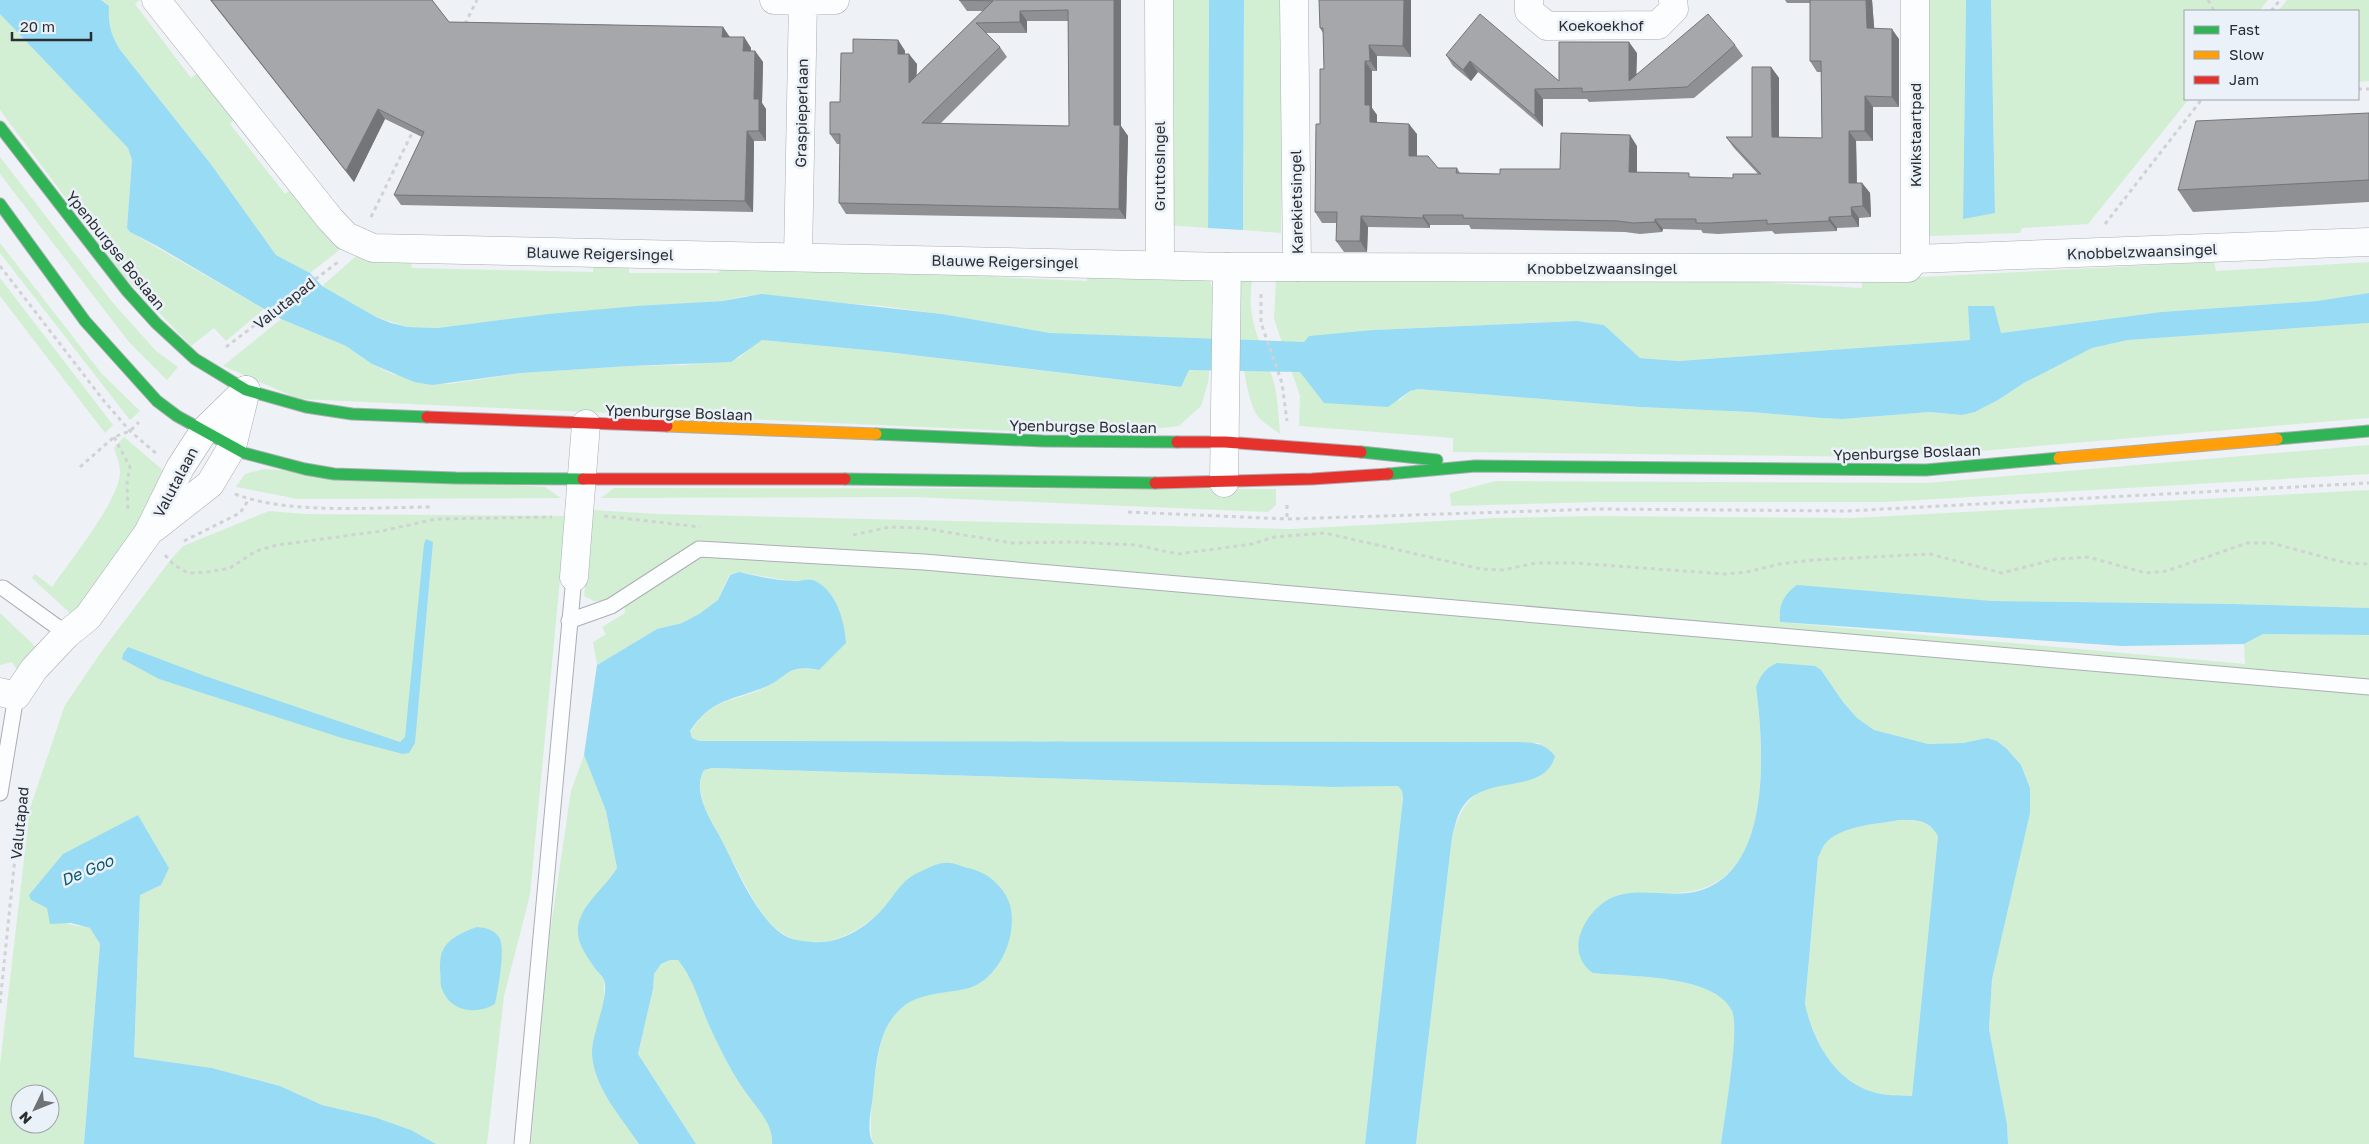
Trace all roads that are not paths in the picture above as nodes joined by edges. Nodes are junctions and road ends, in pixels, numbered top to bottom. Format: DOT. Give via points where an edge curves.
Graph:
graph roads {
  1 [pos="156,0"];
  2 [pos="774,0"];
  3 [pos="835,0"];
  4 [pos="1159,0"];
  5 [pos="1294,0"];
  6 [pos="1529,0"];
  7 [pos="1673,0"];
  8 [pos="1915,0"];
  9 [pos="803,1"];
  10 [pos="0,127"];
  11 [pos="0,204"];
  12 [pos="2369,242"];
  13 [pos="798,257"];
  14 [pos="1160,264"];
  15 [pos="1911,264"];
  16 [pos="1227,267"];
  17 [pos="1297,268"];
  18 [pos="246,390"];
  19 [pos="586,424"];
  20 [pos="2369,431"];
  21 [pos="204,432"];
  22 [pos="1225,442"];
  23 [pos="232,447"];
  24 [pos="1475,466"];
  25 [pos="582,479"];
  26 [pos="1224,484"];
  27 [pos="148,533"];
  28 [pos="574,578"];
  29 [pos="3,588"];
  30 [pos="569,621"];
  31 [pos="68,634"];
  32 [pos="2369,687"];
  33 [pos="8,694"];
  34 [pos="0,793"];
  35 [pos="522,1144"];
  1 -- 13 [label="street, Blauwe Reigersingel" via="346,236 350,251 373,248"];
  2 -- 9 [label="street"];
  3 -- 9 [label="street"];
  4 -- 14 [label="street, Gruttosingel"];
  5 -- 17 [label="street, Karekietsingel"];
  6 -- 7 [label="street, Koekoekhof" via="1529,11 1547,26 1658,25 1674,9"];
  8 -- 15 [label="street, Kwikstaartpad"];
  9 -- 13 [label="street, Graspieperlaan"];
  10 -- 18 [label="main road, Ypenburgse Boslaan" via="150,316 194,358"];
  11 -- 21 [label="main road, Ypenburgse Boslaan" via="85,321 127,370 157,401"];
  12 -- 15 [label="street, Knobbelzwaansingel"];
  13 -- 14 [label="street, Blauwe Reigersingel"];
  14 -- 16 [label="street"];
  15 -- 17 [label="street, Knobbelzwaansingel"];
  16 -- 17 [label="street, Karekietsingel"];
  16 -- 22 [label="street"];
  18 -- 19 [label="main road, Ypenburgse Boslaan" via="306,408 352,414"];
  18 -- 21 [label="street, Valutalaan"];
  18 -- 23 [label="street, Valutalaan"];
  19 -- 22 [label="main road, Ypenburgse Boslaan" via="1043,441"];
  19 -- 25 [label="street"];
  20 -- 24 [label="main road, Ypenburgse Boslaan" via="1926,470"];
  21 -- 23 [label="main road, Ypenburgse Boslaan"];
  21 -- 27 [label="street, Valutalaan" via="180,468"];
  22 -- 24 [label="main road, Ypenburgse Boslaan" via="1402,455"];
  22 -- 26 [label="street"];
  23 -- 25 [label="main road, Ypenburgse Boslaan" via="244,453 334,474"];
  23 -- 27 [label="street, Valutalaan" via="210,484"];
  24 -- 26 [label="main road, Ypenburgse Boslaan" via="1418,473"];
  25 -- 26 [label="main road, Ypenburgse Boslaan" via="815,478"];
  25 -- 28 [label="street"];
  27 -- 31 [label="street, Valutalaan" via="88,617"];
  28 -- 30 [label="lane"];
  29 -- 31 [label="lane"];
  30 -- 32 [label="lane" via="611,606 700,549 944,564"];
  30 -- 35 [label="lane"];
  31 -- 33 [label="street, Valutalaan"];
  33 -- 34 [label="lane"];
}
